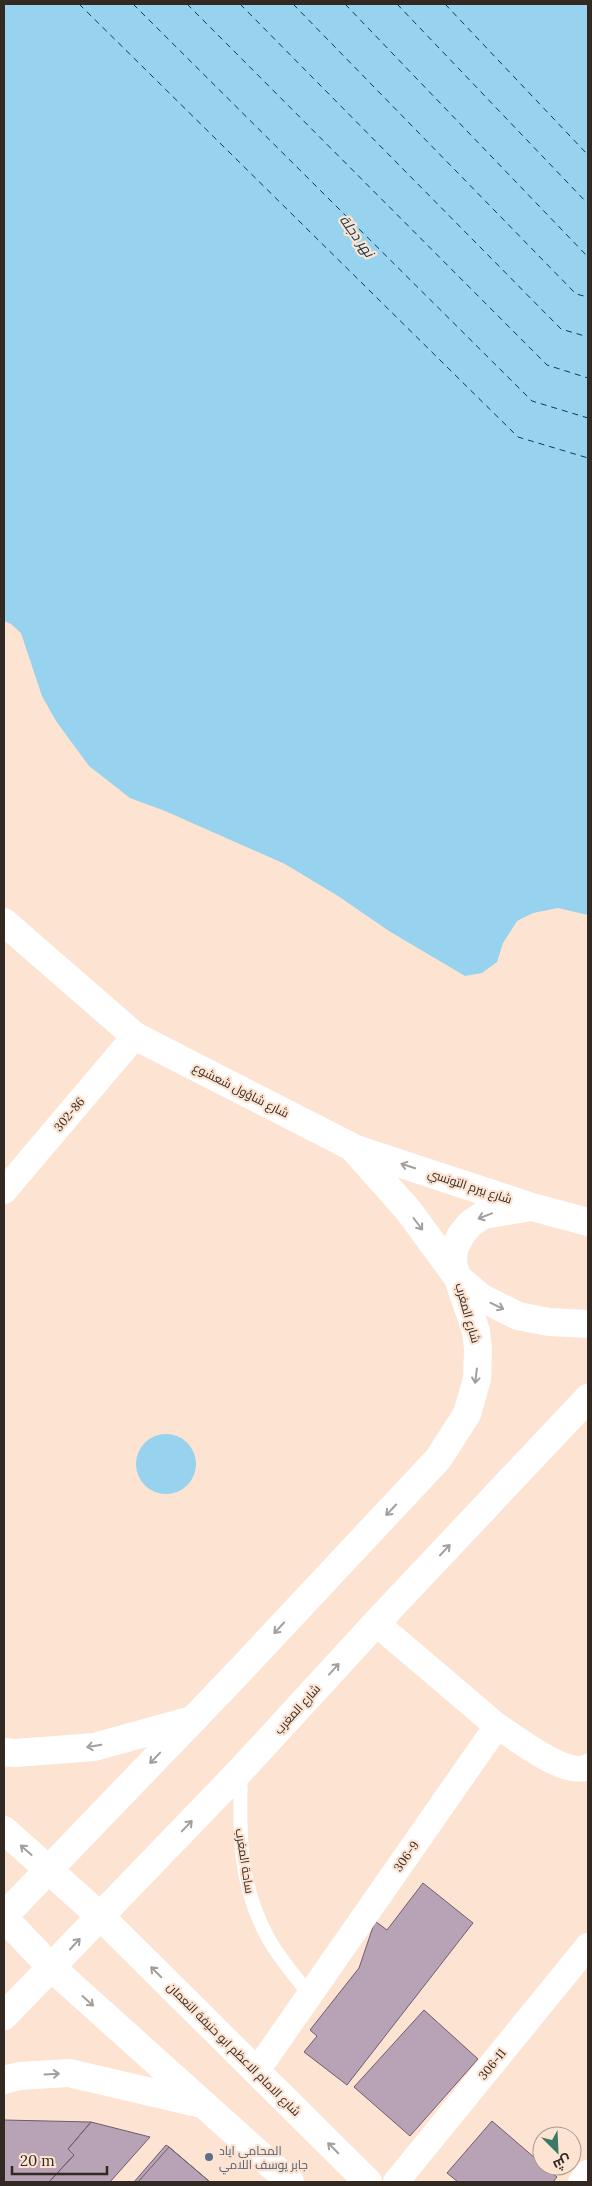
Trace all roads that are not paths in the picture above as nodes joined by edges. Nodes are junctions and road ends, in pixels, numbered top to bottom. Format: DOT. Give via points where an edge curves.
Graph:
graph roads {
  1 [pos="4,922"];
  2 [pos="135,1036"];
  3 [pos="352,1147"];
  4 [pos="4,1191"];
  5 [pos="532,1207"];
  6 [pos="588,1222"];
  7 [pos="458,1278"];
  8 [pos="588,1324"];
  9 [pos="588,1398"];
  10 [pos="376,1623"];
  11 [pos="192,1720"];
  12 [pos="497,1726"];
  13 [pos="4,1752"];
  14 [pos="588,1767"];
  15 [pos="241,1770"];
  16 [pos="4,1830"];
  17 [pos="49,1869"];
  18 [pos="100,1916"];
  19 [pos="4,1917"];
  20 [pos="588,1946"];
  21 [pos="52,1968"];
  22 [pos="310,1995"];
  23 [pos="4,2016"];
  24 [pos="256,2072"];
  25 [pos="4,2080"];
  26 [pos="202,2104"];
  27 [pos="588,2173"];
  28 [pos="290,2182"];
  29 [pos="368,2182"];
  30 [pos="396,2182"];
  31 [pos="581,2182"];
  1 -- 2 [label="street, شارع شاؤول شعشوع"];
  2 -- 3 [label="street, شارع شاؤول شعشوع"];
  2 -- 4 [label="street, 302-86"];
  5 -- 3 [label="street, شارع بيرم التونسي, one-way"];
  3 -- 7 [label="street, شارع شاؤول شعشوع, one-way" via="408,1210"];
  5 -- 6 [label="street, شارع بيرم التونسي"];
  5 -- 7 [label="street, one-way" via="483,1215 470,1224 454,1249 453,1264"];
  7 -- 8 [label="street, one-way" via="482,1298 518,1316 548,1322"];
  7 -- 11 [label="street, شارع المغرب, one-way" via="476,1331 478,1349 477,1379 467,1414 438,1459"];
  10 -- 9 [label="street, شارع المغرب, one-way"];
  10 -- 12 [label="street"];
  15 -- 10 [label="street, شارع المغرب, one-way"];
  11 -- 13 [label="street, one-way" via="94,1747"];
  11 -- 17 [label="street, شارع المغرب, one-way"];
  12 -- 14 [label="street" via="561,1766"];
  12 -- 22 [label="street, 306-9"];
  18 -- 15 [label="street, شارع المغرب, one-way"];
  15 -- 22 [label="lane, ساحة المغرب" via="239,1833 255,1911 267,1938"];
  17 -- 16 [label="street, one-way"];
  17 -- 18 [label="street"];
  17 -- 19 [label="street, شارع المغرب"];
  21 -- 18 [label="street, شارع المغرب, one-way"];
  24 -- 18 [label="street, شارع الامام الاعظم ابو حنيفة النعمان, one-way"];
  19 -- 21 [label="street"];
  20 -- 30 [label="street, 306-11"];
  21 -- 23 [label="street, شارع المغرب"];
  21 -- 26 [label="street, one-way"];
  22 -- 24 [label="street, 306-9"];
  29 -- 24 [label="street, شارع الامام الاعظم ابو حنيفة النعمان, one-way"];
  25 -- 26 [label="street, one-way" via="69,2073"];
  26 -- 28 [label="street"];
  27 -- 31 [label="street"];
}
